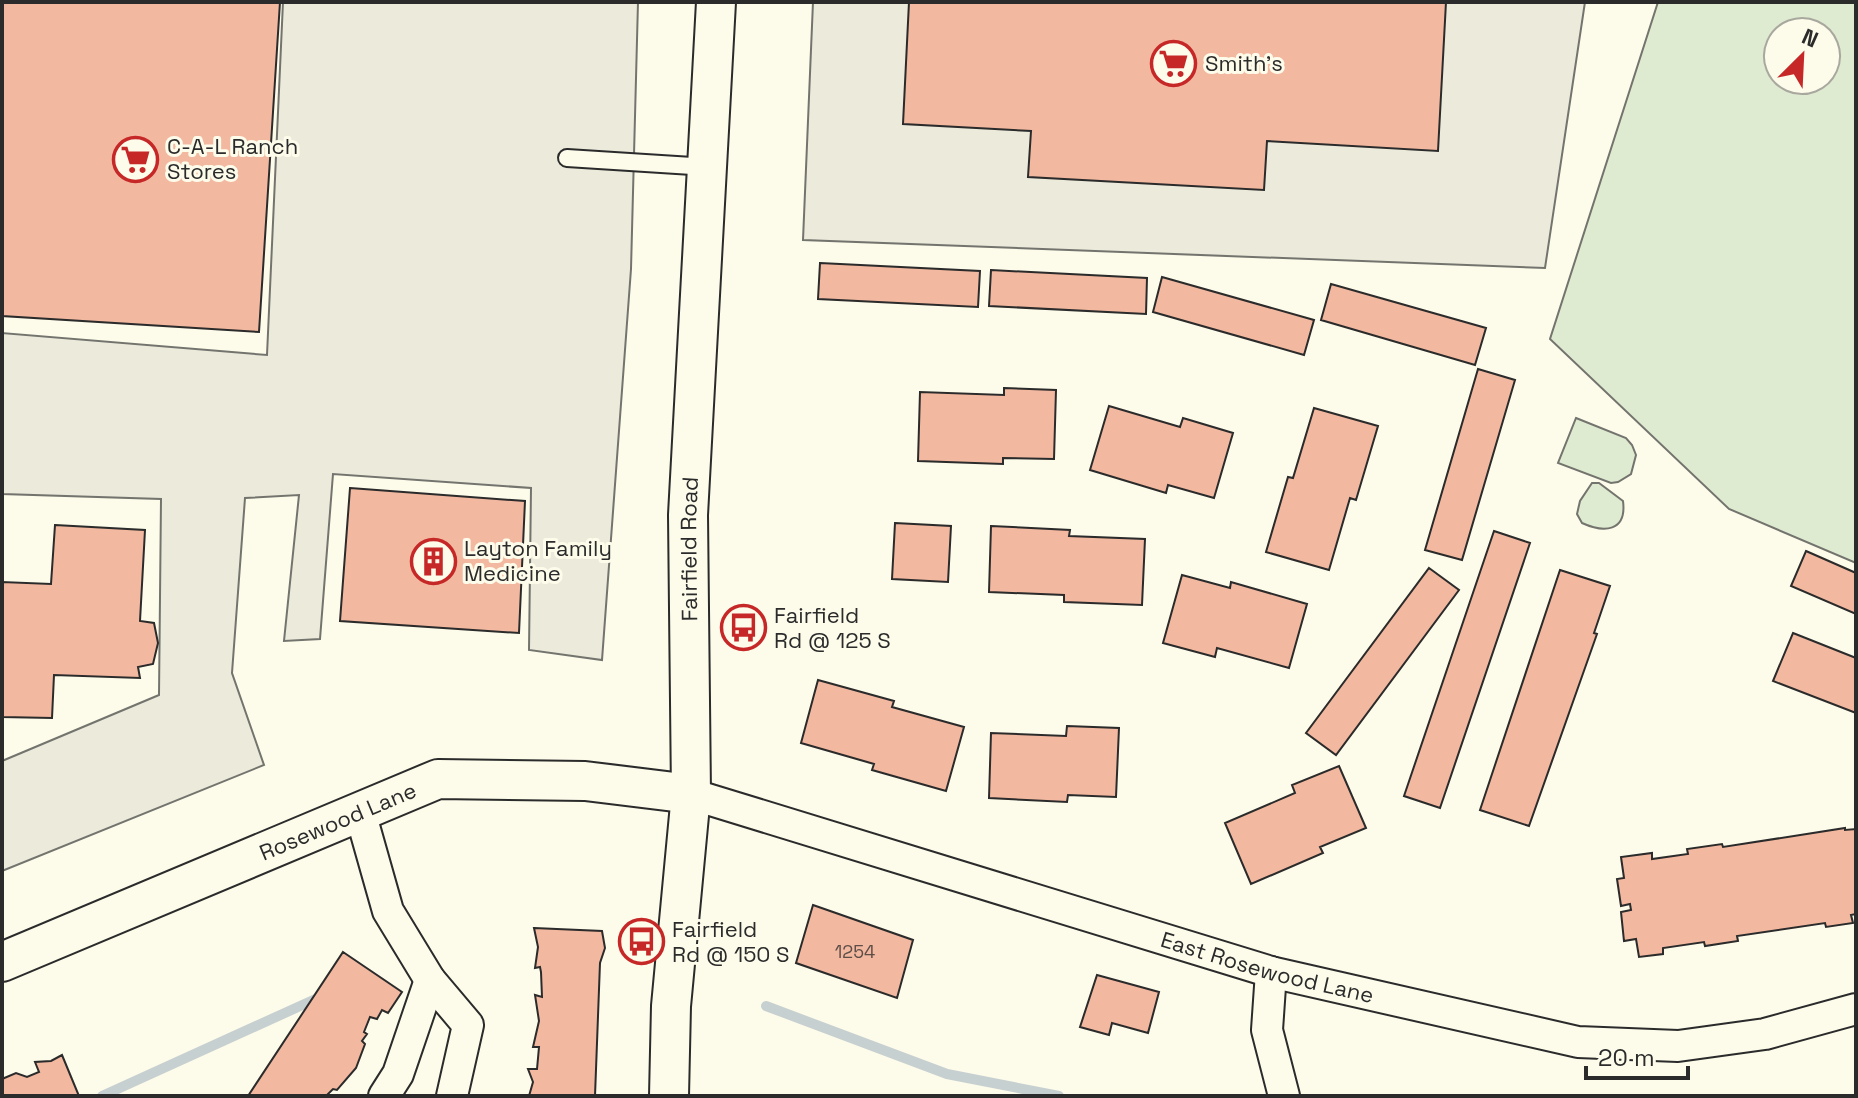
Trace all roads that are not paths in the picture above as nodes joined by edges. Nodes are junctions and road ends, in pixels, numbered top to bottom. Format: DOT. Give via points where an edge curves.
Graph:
graph roads {
  1 [pos="716,2"];
  2 [pos="567,158"];
  3 [pos="708,167"];
  4 [pos="691,794"];
  5 [pos="360,812"];
  6 [pos="2,962"];
  7 [pos="1271,972"];
  8 [pos="430,980"];
  9 [pos="1856,1009"];
  10 [pos="384,1096"];
  11 [pos="452,1096"];
  12 [pos="669,1096"];
  13 [pos="1284,1096"];
  1 -- 3 [label="street, Fairfield Road"];
  2 -- 3 [label="lane"];
  3 -- 4 [label="street, Fairfield Road" via="688,515"];
  4 -- 5 [label="street, Rosewood Lane" via="585,781 438,779"];
  4 -- 7 [label="street, East Rosewood Lane"];
  4 -- 12 [label="street, Fairfield Road" via="671,1006"];
  5 -- 6 [label="street, Rosewood Lane"];
  5 -- 8 [label="street" via="388,911"];
  7 -- 9 [label="street, East Rosewood Lane" via="1578,1042 1678,1046 1765,1034"];
  7 -- 13 [label="street" via="1267,1030"];
  8 -- 10 [label="street" via="398,1074"];
  8 -- 11 [label="street" via="468,1025"];
}
